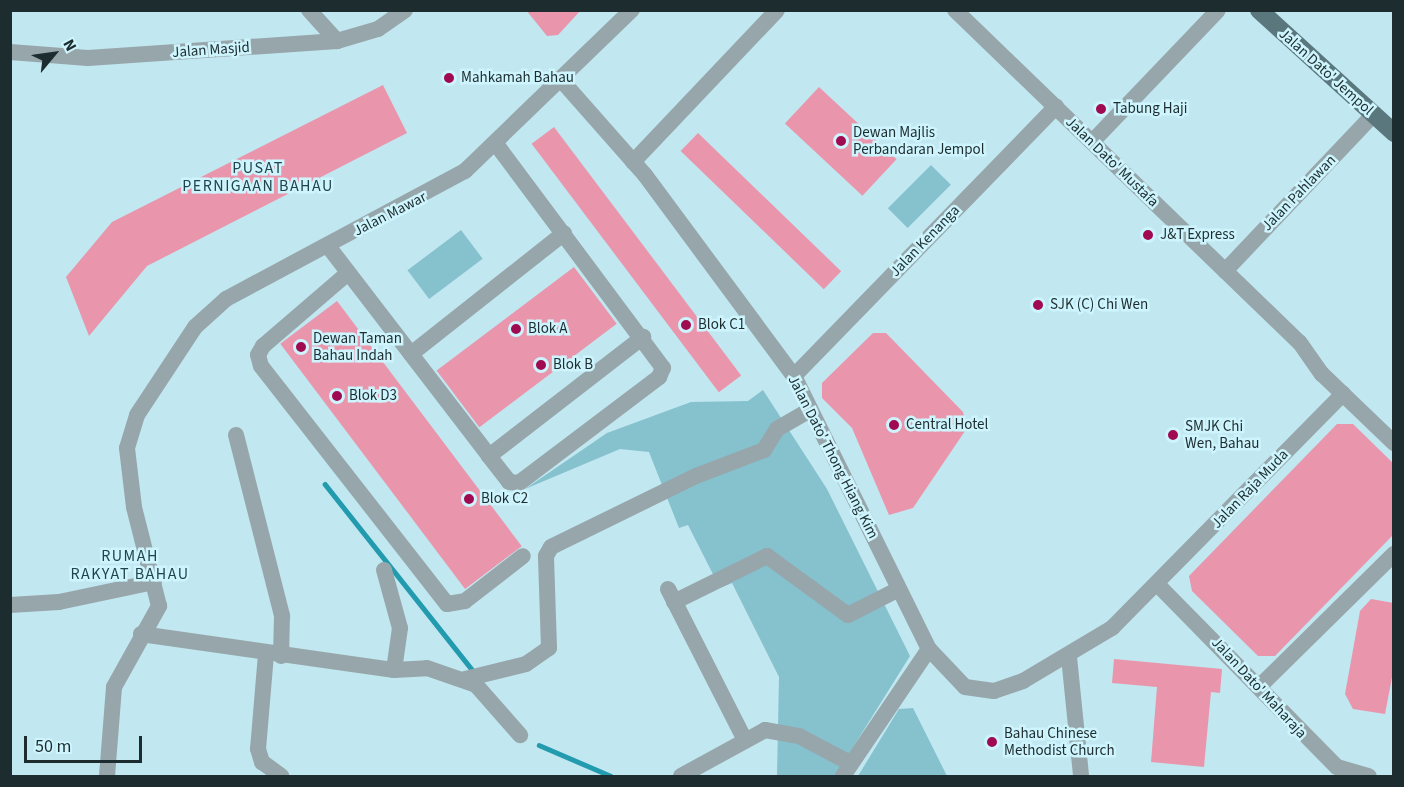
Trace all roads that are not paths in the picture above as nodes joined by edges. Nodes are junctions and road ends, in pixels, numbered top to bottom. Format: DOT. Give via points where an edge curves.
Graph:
graph roads {
  1 [pos="309,10"];
  2 [pos="405,10"];
  3 [pos="632,10"];
  4 [pos="777,10"];
  5 [pos="1218,10"];
  6 [pos="1259,10"];
  7 [pos="962,13"];
  8 [pos="337,41"];
  9 [pos="10,52"];
  10 [pos="563,82"];
  11 [pos="1056,107"];
  12 [pos="1373,115"];
  13 [pos="1394,133"];
  14 [pos="1092,142"];
  15 [pos="497,145"];
  16 [pos="633,162"];
  17 [pos="564,233"];
  18 [pos="328,246"];
  19 [pos="1225,271"];
  20 [pos="348,273"];
  21 [pos="643,337"];
  22 [pos="411,354"];
  23 [pos="794,376"];
  24 [pos="1343,394"];
  25 [pos="810,410"];
  26 [pos="236,435"];
  27 [pos="1394,443"];
  28 [pos="489,456"];
  29 [pos="1394,554"];
  30 [pos="523,556"];
  31 [pos="384,570"];
  32 [pos="154,582"];
  33 [pos="1158,585"];
  34 [pos="899,589"];
  35 [pos="10,605"];
  36 [pos="141,634"];
  37 [pos="929,649"];
  38 [pos="274,655"];
  39 [pos="1069,657"];
  40 [pos="394,670"];
  41 [pos="473,677"];
  42 [pos="951,677"];
  43 [pos="1261,685"];
  44 [pos="520,735"];
  45 [pos="744,738"];
  46 [pos="846,770"];
  47 [pos="107,777"];
  48 [pos="281,777"];
  49 [pos="681,777"];
  50 [pos="1081,777"];
  51 [pos="1369,777"];
  1 -- 8 [label="street"];
  2 -- 8 [label="street, Jalan Masjid" via="371,32"];
  3 -- 10 [label="street, Jalan Mawar"];
  4 -- 16 [label="street"];
  5 -- 14 [label="street"];
  6 -- 12 [label="main road, Jalan Dato' Jempol"];
  7 -- 11 [label="street, Jalan Dato' Mustafa"];
  8 -- 9 [label="street, Jalan Masjid" via="88,58"];
  10 -- 15 [label="street, Jalan Mawar"];
  10 -- 16 [label="street, Jalan Dato' Thong Hiang Kim"];
  11 -- 14 [label="street, Jalan Dato' Mustafa"];
  11 -- 23 [label="street, Jalan Kenanga"];
  12 -- 13 [label="main road, Jalan Dato' Jempol"];
  12 -- 19 [label="street, Jalan Pahlawan"];
  14 -- 19 [label="street, Jalan Dato' Mustafa"];
  15 -- 17 [label="street"];
  15 -- 18 [label="street, Jalan Mawar" via="437,189"];
  16 -- 23 [label="street, Jalan Dato' Thong Hiang Kim"];
  17 -- 21 [label="street"];
  17 -- 22 [label="street"];
  18 -- 20 [label="street"];
  18 -- 32 [label="street, Jalan Mawar" via="203,316 144,402 130,432 128,470"];
  19 -- 24 [label="street, Jalan Dato' Mustafa"];
  20 -- 22 [label="street"];
  20 -- 30 [label="street" via="264,346 258,355 261,366 447,604 465,602"];
  21 -- 28 [label="street"];
  21 -- 28 [label="street" via="662,363 658,377 519,483 509,482"];
  22 -- 28 [label="street"];
  23 -- 25 [label="street, Jalan Dato' Thong Hiang Kim"];
  24 -- 27 [label="street, Jalan Dato' Mustafa"];
  24 -- 33 [label="street, Jalan Raja Muda"];
  25 -- 34 [label="street, Jalan Dato' Thong Hiang Kim"];
  25 -- 41 [label="street" via="777,429 764,450 696,476 551,548 546,556 549,648 541,658"];
  26 -- 38 [label="street" via="282,616"];
  29 -- 43 [label="street"];
  31 -- 40 [label="street" via="400,628"];
  32 -- 35 [label="street" via="59,602"];
  32 -- 36 [label="street, Jalan Mawar" via="158,613"];
  33 -- 39 [label="street, Jalan Raja Muda" via="1112,628"];
  33 -- 43 [label="street, Jalan Dato' Maharaja"];
  34 -- 37 [label="street, Jalan Dato' Thong Hiang Kim"];
  34 -- 45 [label="street" via="848,615 767,556 671,596"];
  36 -- 38 [label="street"];
  36 -- 47 [label="street, Jalan Mawar" via="114,687"];
  37 -- 42 [label="street, Jalan Dato' Thong Hiang Kim"];
  37 -- 46 [label="street"];
  38 -- 40 [label="street"];
  38 -- 48 [label="street" via="259,755"];
  39 -- 42 [label="street, Jalan Raja Muda" via="994,691 979,692"];
  39 -- 50 [label="street"];
  40 -- 41 [label="street" via="427,668"];
  41 -- 44 [label="street"];
  43 -- 51 [label="street, Jalan Dato' Maharaja" via="1283,718 1337,767"];
  45 -- 46 [label="street" via="779,729"];
  45 -- 49 [label="street"];
}
